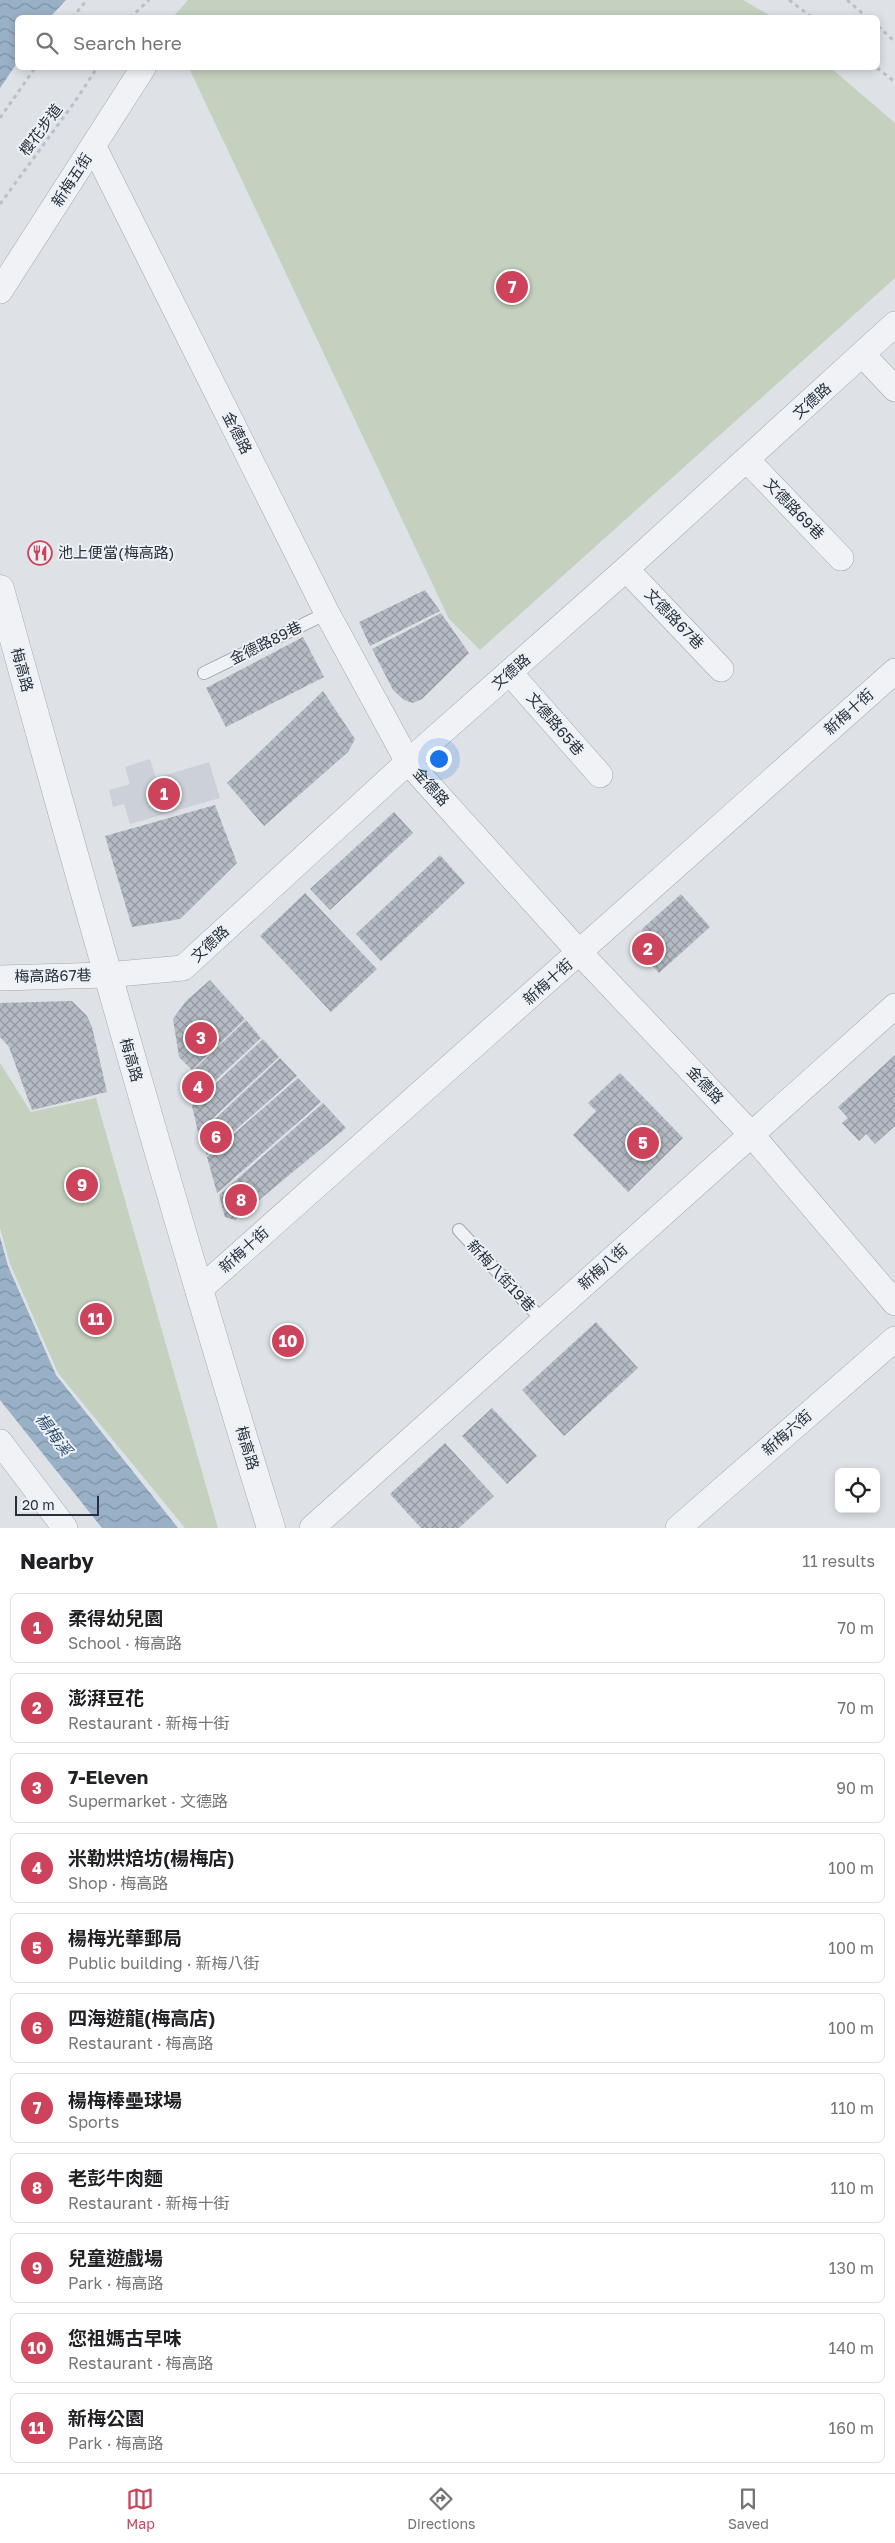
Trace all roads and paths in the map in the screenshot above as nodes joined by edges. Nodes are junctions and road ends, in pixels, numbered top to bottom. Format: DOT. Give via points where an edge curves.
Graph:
graph roads {
  1 [pos="87,0"];
  2 [pos="149,0"];
  3 [pos="789,0"];
  4 [pos="847,0"];
  5 [pos="74,15"];
  6 [pos="133,15"];
  7 [pos="809,15"];
  8 [pos="864,15"];
  9 [pos="880,28"];
  10 [pos="895,42"];
  11 [pos="34,70"];
  12 [pos="96,70"];
  13 [pos="142,70"];
  14 [pos="880,70"];
  15 [pos="895,82"];
  16 [pos="0,118"];
  17 [pos="94,147"];
  18 [pos="0,204"];
  19 [pos="0,291"];
  20 [pos="895,324"];
  21 [pos="863,355"];
  22 [pos="895,389"];
  23 [pos="747,460"];
  24 [pos="841,558"];
  25 [pos="626,569"];
  26 [pos="0,589"];
  27 [pos="327,613"];
  28 [pos="721,669"];
  29 [pos="895,671"];
  30 [pos="204,673"];
  31 [pos="510,673"];
  32 [pos="408,762"];
  33 [pos="600,775"];
  34 [pos="580,953"];
  35 [pos="106,975"];
  36 [pos="0,978"];
  37 [pos="895,1006"];
  38 [pos="751,1134"];
  39 [pos="459,1230"];
  40 [pos="198,1291"];
  41 [pos="895,1303"];
  42 [pos="543,1321"];
  43 [pos="895,1339"];
  44 [pos="0,1442"];
  45 [pos="693,1524"];
  46 [pos="65,1528"];
  47 [pos="271,1528"];
  48 [pos="312,1528"];
  1 -- 5 [label="path"];
  2 -- 6 [label="path"];
  3 -- 7 [label="path"];
  4 -- 8 [label="path"];
  9 -- 10 [label="path"];
  11 -- 16 [label="path"];
  12 -- 18 [label="path, 櫻花步道"];
  13 -- 17 [label="street, 新梅五街"];
  14 -- 15 [label="path"];
  17 -- 19 [label="street, 新梅五街"];
  17 -- 27 [label="street, 金德路"];
  20 -- 21 [label="street, 文德路"];
  21 -- 22 [label="street"];
  21 -- 23 [label="street, 文德路"];
  23 -- 24 [label="street, 文德路69巷"];
  23 -- 25 [label="street, 文德路"];
  25 -- 28 [label="street, 文德路67巷"];
  25 -- 31 [label="street, 文德路"];
  26 -- 35 [label="street, 梅高路"];
  27 -- 30 [label="lane, 金德路89巷"];
  27 -- 32 [label="street, 金德路"];
  29 -- 34 [label="street, 新梅十街"];
  31 -- 32 [label="street, 文德路"];
  31 -- 33 [label="street, 文德路65巷"];
  32 -- 34 [label="street, 金德路"];
  32 -- 35 [label="street, 文德路" via="183,968"];
  34 -- 38 [label="street, 金德路"];
  34 -- 40 [label="street, 新梅十街"];
  35 -- 36 [label="street, 梅高路67巷"];
  35 -- 40 [label="street, 梅高路"];
  37 -- 38 [label="street, 新梅八街"];
  38 -- 41 [label="street, 金德路"];
  38 -- 42 [label="street, 新梅八街"];
  39 -- 42 [label="lane, 新梅八街19巷"];
  40 -- 47 [label="street, 梅高路"];
  42 -- 48 [label="street, 新梅八街"];
  43 -- 45 [label="street, 新梅六街"];
  44 -- 46 [label="street"];
}
